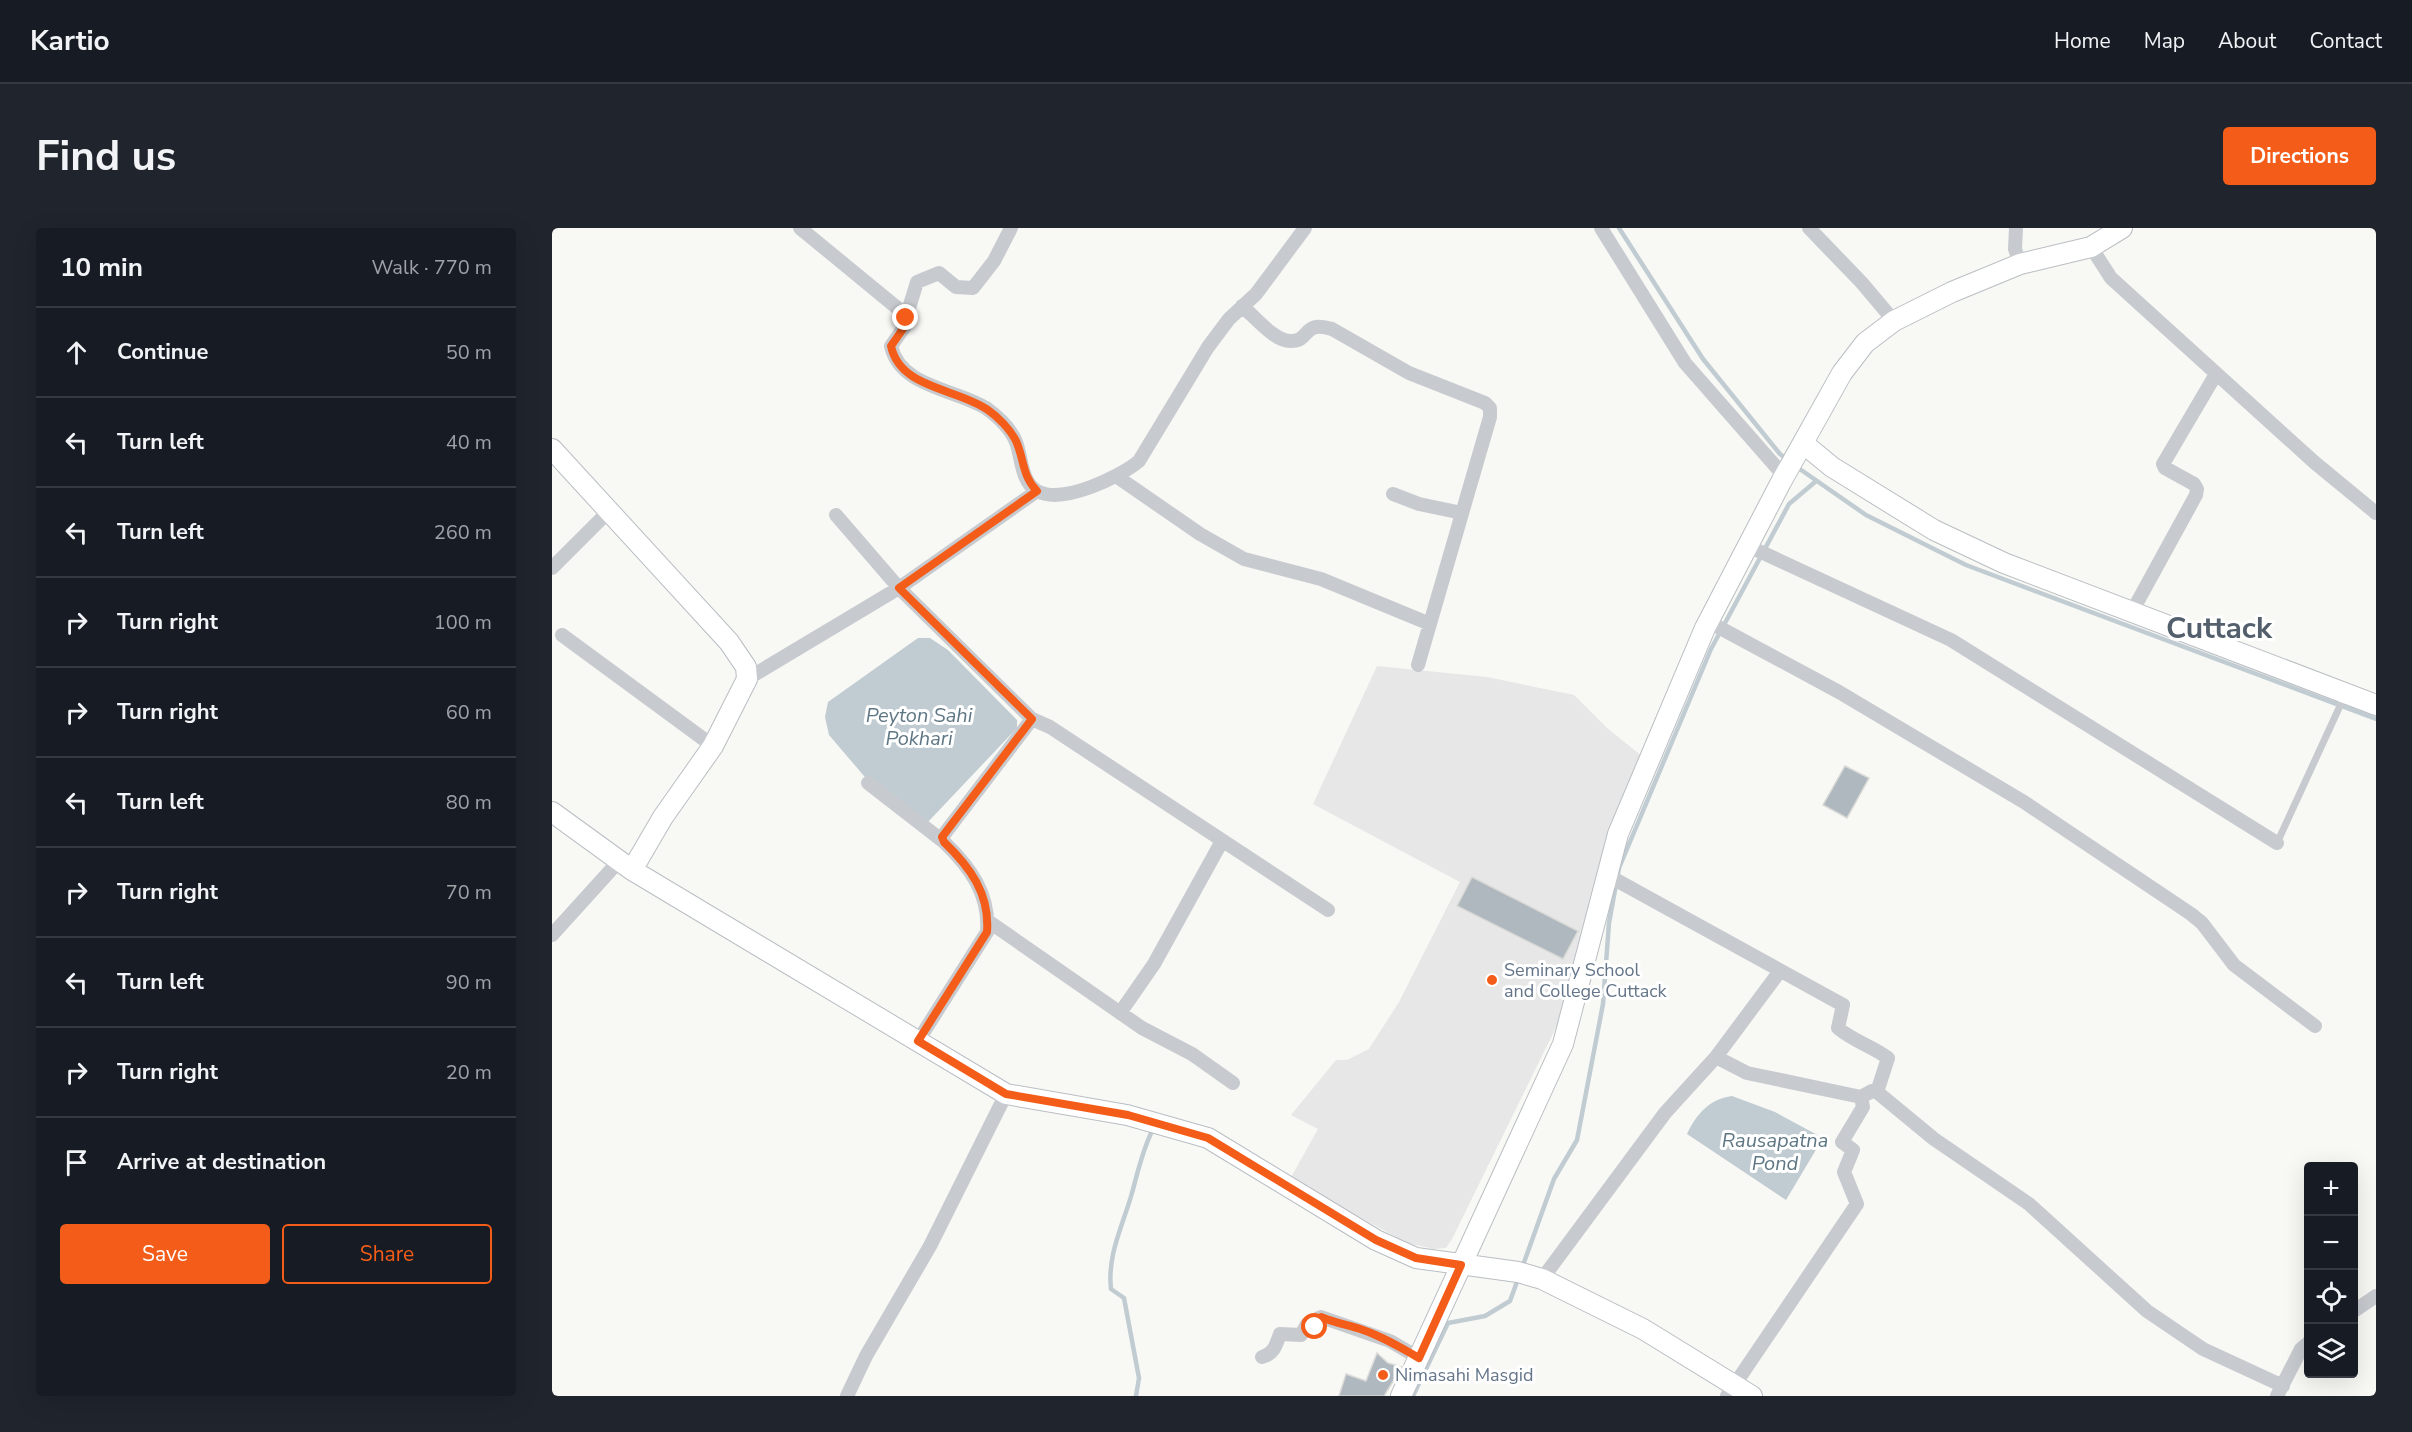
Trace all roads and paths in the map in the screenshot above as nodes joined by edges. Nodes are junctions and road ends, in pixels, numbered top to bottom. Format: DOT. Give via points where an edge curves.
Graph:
graph roads {
  1 [pos="800,228"];
  2 [pos="1011,228"];
  3 [pos="1305,228"];
  4 [pos="1601,228"];
  5 [pos="1809,228"];
  6 [pos="2016,228"];
  7 [pos="2122,228"];
  8 [pos="2091,248"];
  9 [pos="2020,264"];
  10 [pos="1242,306"];
  11 [pos="906,318"];
  12 [pos="1894,321"];
  13 [pos="2216,374"];
  14 [pos="1803,445"];
  15 [pos="552,449"];
  16 [pos="1786,473"];
  17 [pos="1116,476"];
  18 [pos="1037,491"];
  19 [pos="1394,494"];
  20 [pos="609,511"];
  21 [pos="1462,513"];
  22 [pos="2376,513"];
  23 [pos="836,515"];
  24 [pos="1748,546"];
  25 [pos="552,568"];
  26 [pos="899,588"];
  27 [pos="2133,610"];
  28 [pos="1709,622"];
  29 [pos="1430,624"];
  30 [pos="562,635"];
  31 [pos="1418,665"];
  32 [pos="747,679"];
  33 [pos="2346,693"];
  34 [pos="2376,705"];
  35 [pos="1032,719"];
  36 [pos="713,746"];
  37 [pos="868,783"];
  38 [pos="552,812"];
  39 [pos="1222,841"];
  40 [pos="944,842"];
  41 [pos="2277,843"];
  42 [pos="626,865"];
  43 [pos="1607,875"];
  44 [pos="1328,910"];
  45 [pos="988,921"];
  46 [pos="552,935"];
  47 [pos="1780,971"];
  48 [pos="1120,1013"];
  49 [pos="2315,1026"];
  50 [pos="918,1041"];
  51 [pos="1716,1057"];
  52 [pos="1233,1083"];
  53 [pos="1877,1092"];
  54 [pos="1006,1094"];
  55 [pos="1861,1097"];
  56 [pos="1461,1265"];
  57 [pos="1529,1275"];
  58 [pos="2376,1296"];
  59 [pos="2358,1308"];
  60 [pos="2304,1346"];
  61 [pos="1262,1357"];
  62 [pos="1419,1358"];
  63 [pos="1730,1390"];
  64 [pos="2280,1391"];
  65 [pos="847,1396"];
  66 [pos="1401,1396"];
  67 [pos="1752,1396"];
  1 -- 11 [label="street"];
  2 -- 11 [label="street" via="994,261 973,288 956,287 939,273 916,282"];
  3 -- 10 [label="street" via="1256,294"];
  4 -- 16 [label="street" via="1685,363"];
  5 -- 12 [label="street"];
  6 -- 9 [label="street" via="2015,249"];
  7 -- 8 [label="street"];
  8 -- 9 [label="street"];
  8 -- 13 [label="street" via="2111,278"];
  9 -- 12 [label="street"];
  10 -- 17 [label="street" via="1208,347 1139,461"];
  10 -- 21 [label="street" via="1290,342 1313,327 1325,327 1409,373 1485,403 1490,408 1490,417"];
  11 -- 18 [label="street" via="891,346 894,358 911,376 964,397 1002,421 1016,441 1028,482"];
  12 -- 14 [label="street" via="1865,343 1842,374"];
  13 -- 22 [label="street"];
  13 -- 27 [label="street" via="2163,464 2194,484 2196,495"];
  14 -- 16 [label="street"];
  14 -- 27 [label="street" via="1934,530 2004,563"];
  15 -- 20 [label="street"];
  16 -- 24 [label="street"];
  17 -- 18 [label="street" via="1066,493"];
  17 -- 29 [label="street" via="1244,559 1321,579"];
  18 -- 26 [label="street"];
  19 -- 21 [label="street"];
  20 -- 25 [label="street"];
  20 -- 32 [label="street" via="729,642 746,667"];
  21 -- 29 [label="street"];
  23 -- 26 [label="street"];
  24 -- 28 [label="street"];
  24 -- 41 [label="street" via="1951,640"];
  26 -- 32 [label="street"];
  26 -- 35 [label="street"];
  27 -- 33 [label="street"];
  28 -- 43 [label="street" via="1618,834"];
  28 -- 49 [label="street" via="1839,692 2034,808 2191,914 2234,965"];
  29 -- 31 [label="street"];
  30 -- 36 [label="street"];
  32 -- 36 [label="street"];
  33 -- 34 [label="street"];
  33 -- 41 [label="lane"];
  35 -- 39 [label="street"];
  35 -- 40 [label="street" via="942,837"];
  36 -- 42 [label="street"];
  37 -- 40 [label="street"];
  38 -- 42 [label="street"];
  39 -- 44 [label="street"];
  39 -- 48 [label="street" via="1154,964"];
  40 -- 45 [label="street" via="966,863 979,883"];
  42 -- 46 [label="street"];
  42 -- 50 [label="street"];
  43 -- 47 [label="street"];
  43 -- 56 [label="street" via="1563,1044"];
  45 -- 48 [label="street"];
  45 -- 50 [label="street" via="987,932"];
  47 -- 51 [label="street"];
  47 -- 53 [label="street" via="1843,1005 1838,1028 1888,1058"];
  48 -- 52 [label="street" via="1192,1054"];
  50 -- 54 [label="street"];
  51 -- 55 [label="street" via="1748,1073"];
  51 -- 57 [label="street"];
  53 -- 55 [label="street"];
  53 -- 64 [label="street" via="1934,1139 2029,1204 2147,1311 2203,1349"];
  54 -- 56 [label="street" via="1128,1115 1208,1138 1376,1240 1416,1258"];
  54 -- 65 [label="street" via="930,1246"];
  55 -- 63 [label="street" via="1863,1107 1842,1142 1853,1150 1844,1172 1857,1204"];
  56 -- 57 [label="street"];
  56 -- 62 [label="street"];
  57 -- 63 [label="street" via="1643,1329"];
  58 -- 59 [label="street"];
  60 -- 64 [label="street"];
  61 -- 62 [label="street" via="1275,1348 1280,1334 1302,1335 1307,1324 1315,1327 1321,1317 1390,1341"];
  62 -- 66 [label="street"];
  63 -- 67 [label="street"];
}
